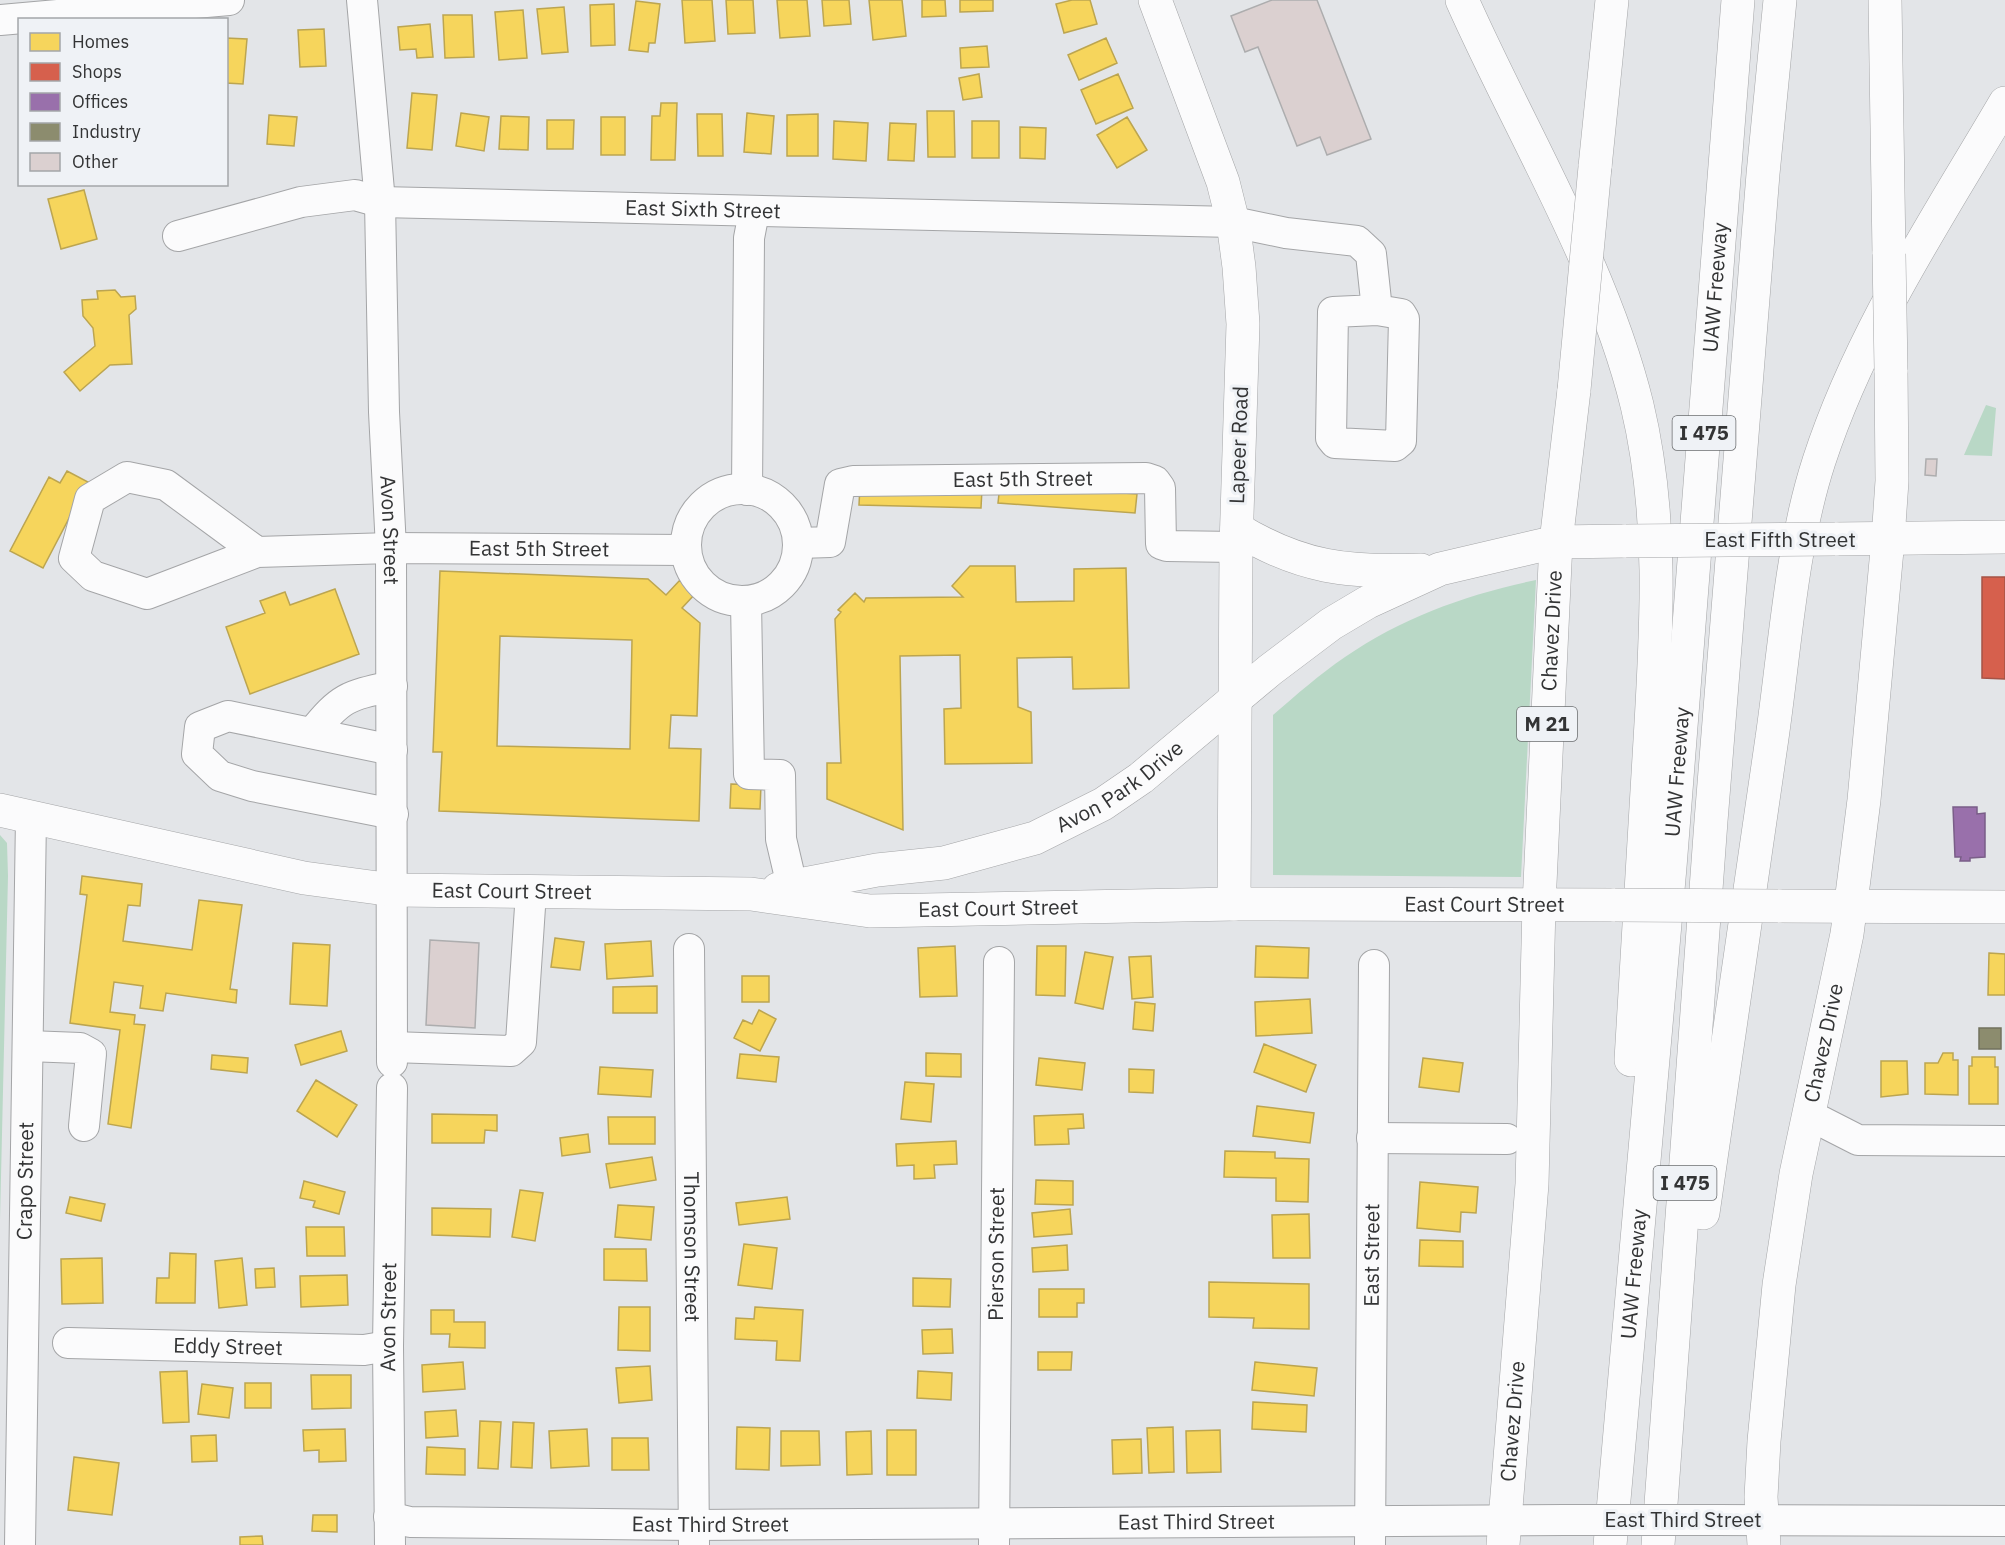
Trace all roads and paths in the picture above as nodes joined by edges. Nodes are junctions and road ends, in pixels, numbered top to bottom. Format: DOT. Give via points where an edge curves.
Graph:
graph roads {
  1 [pos="229,0"];
  2 [pos="362,0"];
  3 [pos="1155,0"];
  4 [pos="1462,0"];
  5 [pos="1477,0"];
  6 [pos="1612,0"];
  7 [pos="1738,0"];
  8 [pos="1780,0"];
  9 [pos="1885,0"];
  10 [pos="18,18"];
  11 [pos="23,18"];
  12 [pos="0,20"];
  13 [pos="2005,103"];
  14 [pos="2005,122"];
  15 [pos="1552,187"];
  16 [pos="380,202"];
  17 [pos="754,212"];
  18 [pos="1233,222"];
  19 [pos="178,236"];
  20 [pos="1903,253"];
  21 [pos="1377,310"];
  22 [pos="747,490"];
  23 [pos="2005,537"];
  24 [pos="1237,538"];
  25 [pos="1888,539"];
  26 [pos="1556,542"];
  27 [pos="799,543"];
  28 [pos="391,548"];
  29 [pos="686,550"];
  30 [pos="257,552"];
  31 [pos="1440,569"];
  32 [pos="746,602"];
  33 [pos="392,686"];
  34 [pos="1234,699"];
  35 [pos="312,733"];
  36 [pos="392,750"];
  37 [pos="15,813"];
  38 [pos="393,814"];
  39 [pos="900,868"];
  40 [pos="792,886"];
  41 [pos="393,890"];
  42 [pos="531,892"];
  43 [pos="751,894"];
  44 [pos="1234,904"];
  45 [pos="1539,905"];
  46 [pos="1851,906"];
  47 [pos="2005,907"];
  48 [pos="900,910"];
  49 [pos="689,949"];
  50 [pos="999,962"];
  51 [pos="1374,965"];
  52 [pos="28,1046"];
  53 [pos="392,1065"];
  54 [pos="1809,1115"];
  55 [pos="84,1126"];
  56 [pos="1372,1138"];
  57 [pos="1507,1139"];
  58 [pos="2005,1142"];
  59 [pos="68,1343"];
  60 [pos="388,1346"];
  61 [pos="1622,1395"];
  62 [pos="1665,1473"];
  63 [pos="2005,1521"];
  64 [pos="390,1531"];
  65 [pos="1370,1532"];
  66 [pos="1763,1532"];
  67 [pos="1504,1533"];
  68 [pos="994,1534"];
  69 [pos="694,1535"];
  70 [pos="20,1545"];
  71 [pos="1610,1545"];
  72 [pos="1658,1545"];
  1 -- 11 [label="street"];
  2 -- 16 [label="street, Avon Street"];
  3 -- 18 [label="main road, Lapeer Road" via="1223,182"];
  4 -- 15 [label="main road"];
  5 -- 15 [label="main road"];
  6 -- 26 [label="main road, Chavez Drive, bridge"];
  7 -- 61 [label="main road, UAW Freeway / I 475" via="1670,867"];
  8 -- 62 [label="main road, UAW Freeway / I 475" via="1712,809"];
  9 -- 20 [label="main road, Chavez Drive"];
  10 -- 12 [label="street"];
  13 -- 20 [label="main road"];
  14 -- 20 [label="main road"];
  15 -- 61 [label="main road" via="1624,360 1646,447 1656,532 1657,623 1631,1060"];
  16 -- 17 [label="street, East Sixth Street"];
  16 -- 19 [label="street, East Sixth Street" via="355,195 301,202"];
  16 -- 28 [label="street, Avon Street"];
  17 -- 18 [label="street, East Sixth Street"];
  17 -- 22 [label="street" via="749,238"];
  18 -- 21 [label="street, East Sixth Street" via="1362,244 1371,254"];
  18 -- 24 [label="main road, Lapeer Road" via="1243,324"];
  20 -- 25 [label="main road, Chavez Drive, bridge" via="1891,370"];
  20 -- 62 [label="main road" via="1818,464 1808,507"];
  21 -- 21 [label="street" via="1401,314 1404,319 1401,441 1395,446 1335,443 1330,438 1332,316 1336,310"];
  22 -- 27 [label="street" via="768,494 790,514"];
  22 -- 29 [label="street" via="738,488 710,498 691,521"];
  23 -- 25 [label="main road, East Fifth Street"];
  24 -- 27 [label="street, East 5th Street" via="1161,544 1160,488 1146,478 853,481 840,484 830,542"];
  24 -- 31 [label="main road" via="1322,565 1373,572"];
  24 -- 34 [label="main road, Lapeer Road"];
  25 -- 26 [label="main road, East Fifth Street, bridge"];
  25 -- 46 [label="main road, Chavez Drive"];
  26 -- 31 [label="main road"];
  26 -- 45 [label="main road, Chavez Drive / M 21"];
  27 -- 32 [label="street" via="793,571 774,593"];
  28 -- 29 [label="street, East 5th Street"];
  28 -- 30 [label="street, East 5th Street"];
  28 -- 33 [label="street, Avon Street"];
  29 -- 32 [label="street" via="695,578 718,596"];
  30 -- 30 [label="street, East 5th Street" via="166,485 127,477 90,498 74,558 93,576 147,594"];
  31 -- 34 [label="main road, Avon Park Drive" via="1331,624"];
  32 -- 40 [label="street" via="749,774 780,775 781,839"];
  33 -- 35 [label="street" via="334,705"];
  33 -- 36 [label="street, Avon Street"];
  34 -- 39 [label="main road, Avon Park Drive" via="1141,778 1067,823 1000,848 944,863"];
  34 -- 44 [label="main road, Lapeer Road"];
  35 -- 36 [label="street"];
  35 -- 38 [label="street" via="228,716 200,727 197,754 220,776 252,786"];
  36 -- 38 [label="street, Avon Street"];
  37 -- 41 [label="main road, East Court Street" via="304,878"];
  37 -- 52 [label="street, Crapo Street"];
  38 -- 41 [label="street, Avon Street"];
  39 -- 40 [label="main road, Avon Park Drive"];
  39 -- 48 [label="main road"];
  40 -- 43 [label="main road, Avon Park Drive"];
  41 -- 42 [label="main road, East Court Street"];
  41 -- 53 [label="street, Avon Street"];
  42 -- 43 [label="main road, East Court Street"];
  42 -- 53 [label="street" via="521,1042 512,1051"];
  43 -- 48 [label="main road, East Court Street" via="870,911"];
  44 -- 45 [label="main road, East Court Street"];
  44 -- 48 [label="main road, East Court Street"];
  45 -- 46 [label="main road, East Court Street, bridge"];
  45 -- 67 [label="main road, Chavez Drive" via="1532,1184"];
  46 -- 47 [label="main road, East Court Street"];
  46 -- 54 [label="main road, Chavez Drive"];
  49 -- 69 [label="street, Thomson Street"];
  50 -- 68 [label="street, Pierson Street"];
  51 -- 56 [label="street, East Street"];
  52 -- 55 [label="street" via="80,1048 91,1054"];
  52 -- 70 [label="street, Crapo Street"];
  53 -- 60 [label="street, Avon Street"];
  54 -- 58 [label="street" via="1858,1140"];
  54 -- 66 [label="main road, Chavez Drive" via="1789,1210 1779,1285 1764,1441"];
  56 -- 57 [label="street"];
  56 -- 65 [label="street, East Street"];
  59 -- 60 [label="street, Eddy Street" via="364,1350"];
  60 -- 64 [label="street, Avon Street"];
  61 -- 71 [label="main road, UAW Freeway / I 475"];
  62 -- 72 [label="main road, UAW Freeway / I 475"];
  63 -- 66 [label="street, East Third Street"];
  64 -- 69 [label="street, East Third Street" via="410,1522"];
  65 -- 67 [label="street, East Third Street"];
  65 -- 68 [label="street, East Third Street"];
  66 -- 67 [label="street, East Third Street, bridge" via="1716,1520 1565,1520"];
  68 -- 69 [label="street, East Third Street"];
}
